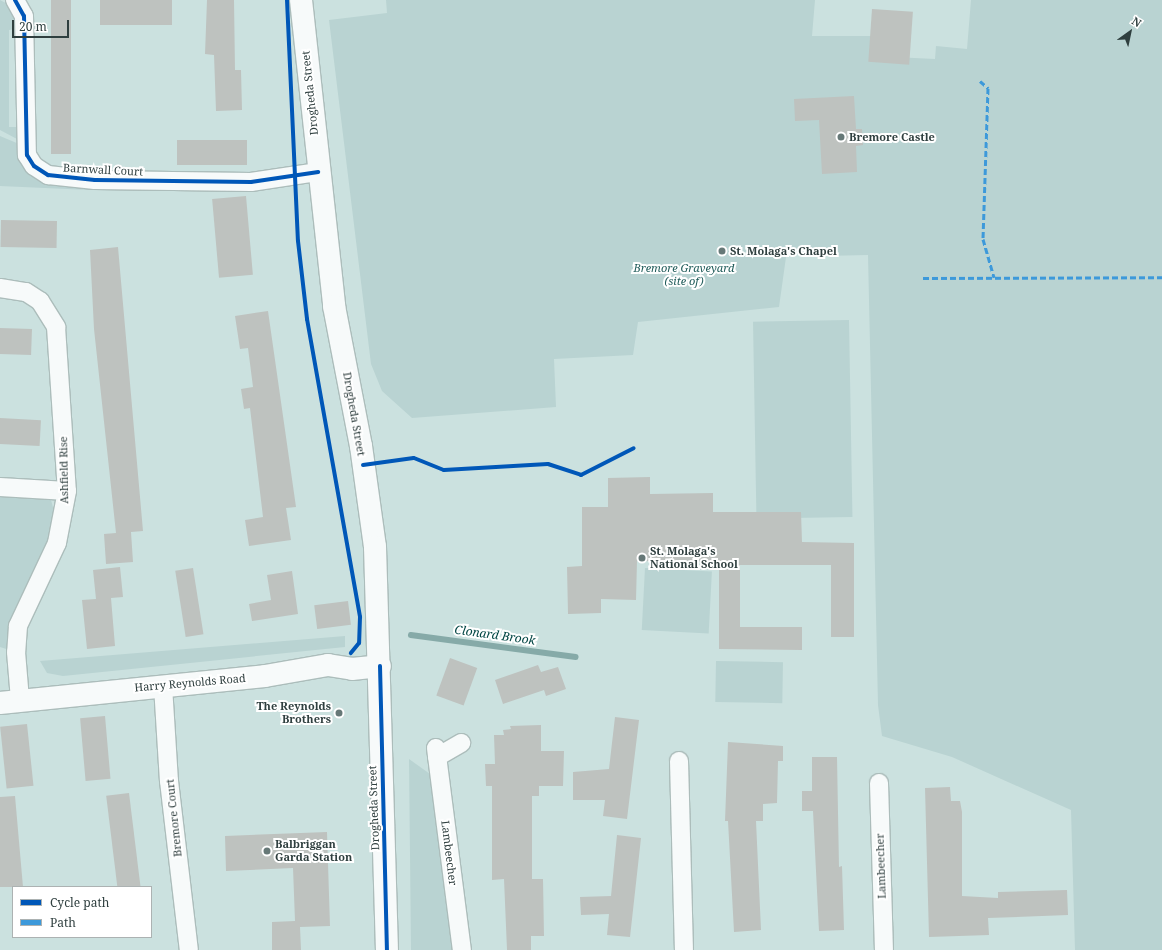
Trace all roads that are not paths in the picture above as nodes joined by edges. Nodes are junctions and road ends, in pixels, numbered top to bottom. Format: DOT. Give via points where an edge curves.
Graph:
graph roads {
  1 [pos="15,0"];
  2 [pos="301,0"];
  3 [pos="318,172"];
  4 [pos="0,288"];
  5 [pos="0,487"];
  6 [pos="66,490"];
  7 [pos="380,666"];
  8 [pos="163,686"];
  9 [pos="10,701"];
  10 [pos="461,743"];
  11 [pos="679,762"];
  12 [pos="879,783"];
  13 [pos="189,950"];
  14 [pos="387,950"];
  15 [pos="462,950"];
  16 [pos="684,950"];
  17 [pos="884,950"];
  1 -- 3 [label="street, Barnwall Court" via="24,16 27,155 34,166 48,175 95,180 251,182"];
  2 -- 3 [label="main road, Drogheda Street"];
  3 -- 7 [label="main road, Drogheda Street" via="334,306 361,446 375,547"];
  4 -- 6 [label="street, Ashfield Rise" via="26,292 40,301 56,327"];
  5 -- 6 [label="street"];
  6 -- 9 [label="street, Ashfield Rise" via="57,543 18,626"];
  7 -- 8 [label="main road, Harry Reynolds Road" via="352,669 328,665 265,676"];
  7 -- 14 [label="main road, Drogheda Street"];
  8 -- 9 [label="main road, Harry Reynolds Road"];
  8 -- 13 [label="street, Bremore Court" via="169,781"];
  10 -- 15 [label="street, Lambeecher" via="436,752"];
  11 -- 16 [label="street"];
  12 -- 17 [label="street, Lambeecher"];
}
